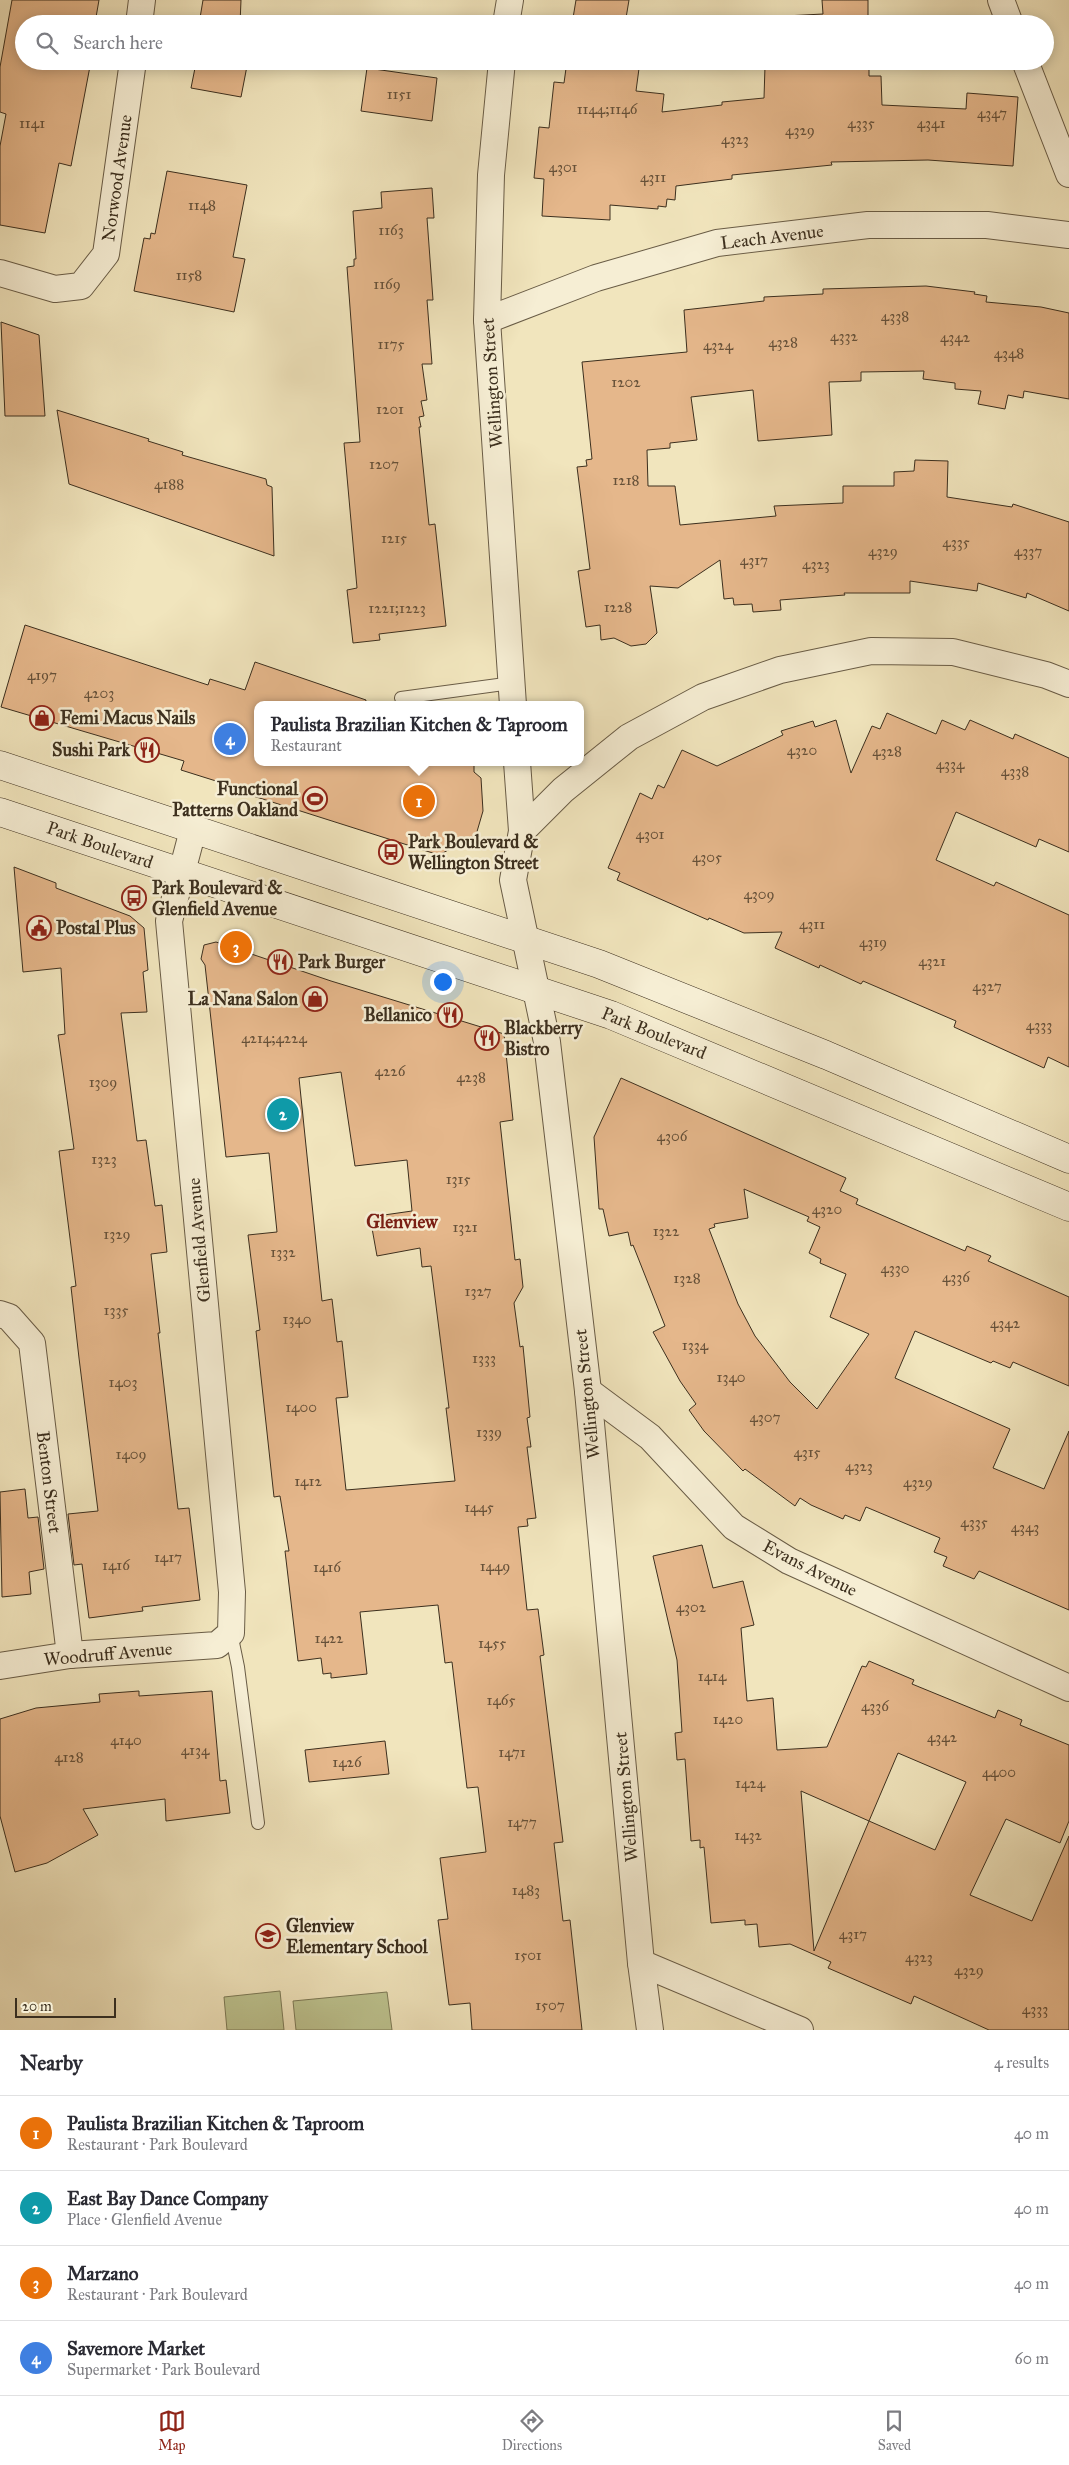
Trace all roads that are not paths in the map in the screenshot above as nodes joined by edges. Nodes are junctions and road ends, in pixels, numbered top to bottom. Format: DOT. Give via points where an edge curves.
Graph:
graph roads {
  1 [pos="142,0"];
  2 [pos="510,0"];
  3 [pos="1001,0"];
  4 [pos="140,15"];
  5 [pos="508,15"];
  6 [pos="1007,15"];
  7 [pos="132,70"];
  8 [pos="501,70"];
  9 [pos="1029,70"];
  10 [pos="1069,174"];
  11 [pos="1069,234"];
  12 [pos="0,273"];
  13 [pos="487,320"];
  14 [pos="1069,684"];
  15 [pos="512,694"];
  16 [pos="400,698"];
  17 [pos="0,765"];
  18 [pos="517,766"];
  19 [pos="0,812"];
  20 [pos="193,830"];
  21 [pos="522,831"];
  22 [pos="180,872"];
  23 [pos="524,938"];
  24 [pos="535,990"];
  25 [pos="1069,1159"];
  26 [pos="1069,1207"];
  27 [pos="5,1316"];
  28 [pos="588,1391"];
  29 [pos="224,1639"];
  30 [pos="70,1655"];
  31 [pos="0,1666"];
  32 [pos="1069,1688"];
  33 [pos="258,1824"];
  34 [pos="641,1963"];
  35 [pos="650,2030"];
  36 [pos="800,2030"];
  1 -- 4 [label="street"];
  2 -- 5 [label="street"];
  3 -- 6 [label="street"];
  7 -- 12 [label="street, Norwood Avenue" via="106,254 81,286 55,289"];
  8 -- 13 [label="street, Wellington Street" via="491,175"];
  9 -- 10 [label="street"];
  11 -- 13 [label="street, Leach Avenue" via="986,225 868,225 717,243 596,278"];
  13 -- 15 [label="street, Wellington Street"];
  14 -- 21 [label="street" via="1046,675 953,652 871,651 780,670 703,697 630,737 563,790"];
  15 -- 16 [label="lane"];
  17 -- 20 [label="main road"];
  18 -- 21 [label="street, Wellington Street"];
  19 -- 22 [label="main road, Park Boulevard"];
  20 -- 22 [label="street, Glenfield Avenue"];
  20 -- 23 [label="main road"];
  21 -- 23 [label="street, Wellington Street" via="513,880"];
  22 -- 24 [label="main road, Park Boulevard"];
  22 -- 29 [label="street, Glenfield Avenue" via="169,922 232,1592"];
  23 -- 24 [label="street, Wellington Street"];
  23 -- 25 [label="main road" via="668,990"];
  24 -- 26 [label="main road, Park Boulevard" via="610,1015"];
  24 -- 28 [label="street, Wellington Street" via="547,1042"];
  27 -- 30 [label="street, Benton Street" via="32,1343"];
  28 -- 32 [label="street, Evans Avenue" via="650,1437 734,1527 789,1561"];
  28 -- 34 [label="street, Wellington Street"];
  29 -- 30 [label="street, Woodruff Avenue"];
  29 -- 33 [label="lane" via="238,1667"];
  30 -- 31 [label="street, Woodruff Avenue"];
  34 -- 35 [label="street, Wellington Street"];
  34 -- 36 [label="street"];
}
